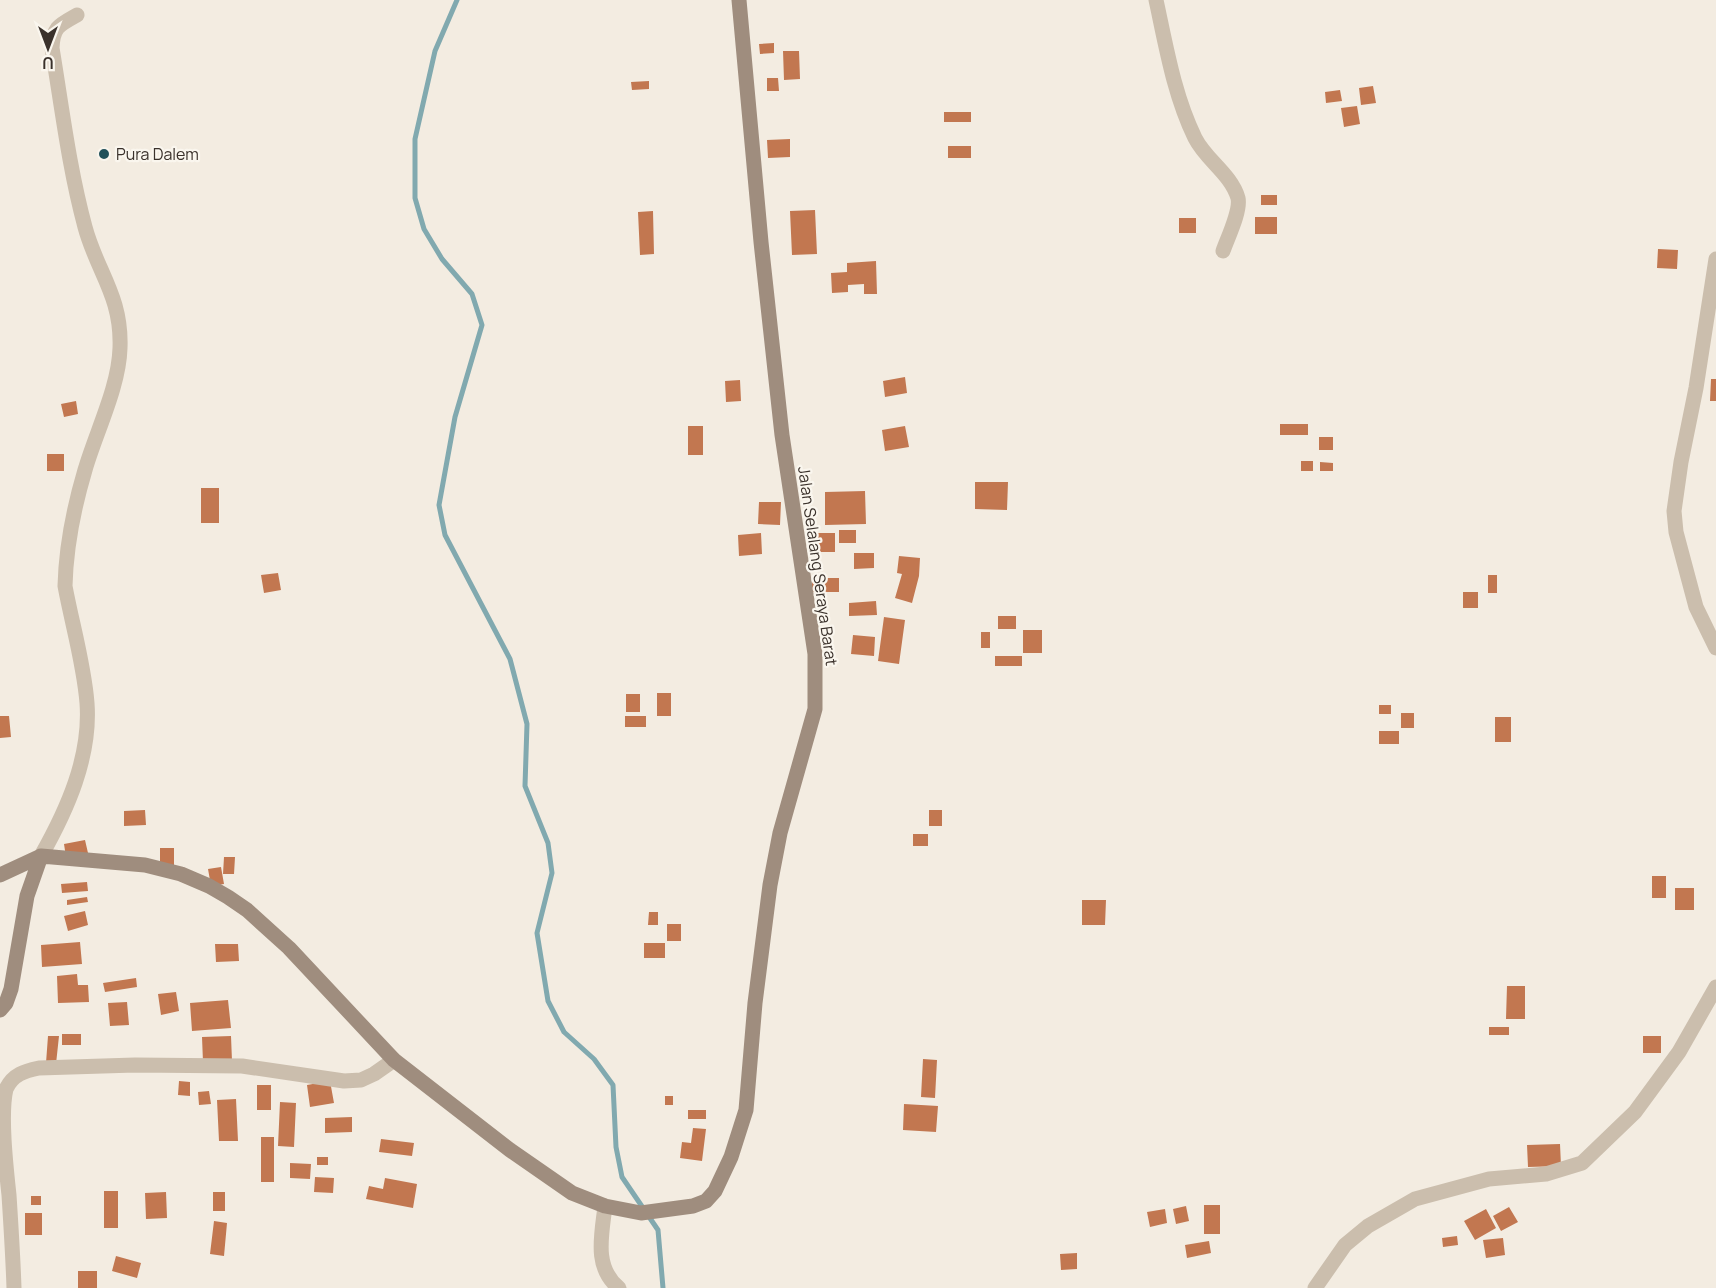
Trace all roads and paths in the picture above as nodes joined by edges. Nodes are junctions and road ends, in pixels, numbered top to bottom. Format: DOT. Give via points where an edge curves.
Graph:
graph roads {
  1 [pos="739,0"];
  2 [pos="1156,0"];
  3 [pos="76,15"];
  4 [pos="1223,251"];
  5 [pos="1716,259"];
  6 [pos="1716,648"];
  7 [pos="41,856"];
  8 [pos="0,875"];
  9 [pos="1716,987"];
  10 [pos="0,1010"];
  11 [pos="394,1060"];
  12 [pos="605,1206"];
  13 [pos="14,1288"];
  14 [pos="619,1288"];
  15 [pos="1315,1288"];
  1 -- 12 [label="street, Jalan Selalang Seraya Barat" via="782,435 815,654 815,709 780,833 770,885 746,1110 731,1157 706,1201 641,1213"];
  2 -- 4 [label="street" via="1174,80 1194,136 1220,168 1238,200"];
  3 -- 7 [label="street" via="52,34 52,48 74,182 85,229 113,295 120,351 85,470 66,567 65,586 87,704 85,748 56,831"];
  5 -- 6 [label="street" via="1674,511 1696,607"];
  7 -- 8 [label="street"];
  7 -- 10 [label="street" via="27,896 11,989"];
  7 -- 11 [label="street, Jalan Selalang Seraya Barat" via="146,865 209,886 265,925"];
  9 -- 15 [label="street" via="1679,1052 1635,1112 1582,1163 1546,1174 1489,1179 1415,1199 1368,1226 1345,1245"];
  11 -- 12 [label="street, Jalan Selalang Seraya Barat" via="572,1193"];
  11 -- 13 [label="street" via="362,1080 344,1081 209,1065 39,1068 22,1072 7,1087 1,1109"];
  12 -- 14 [label="street" via="602,1262 610,1281"];
}
